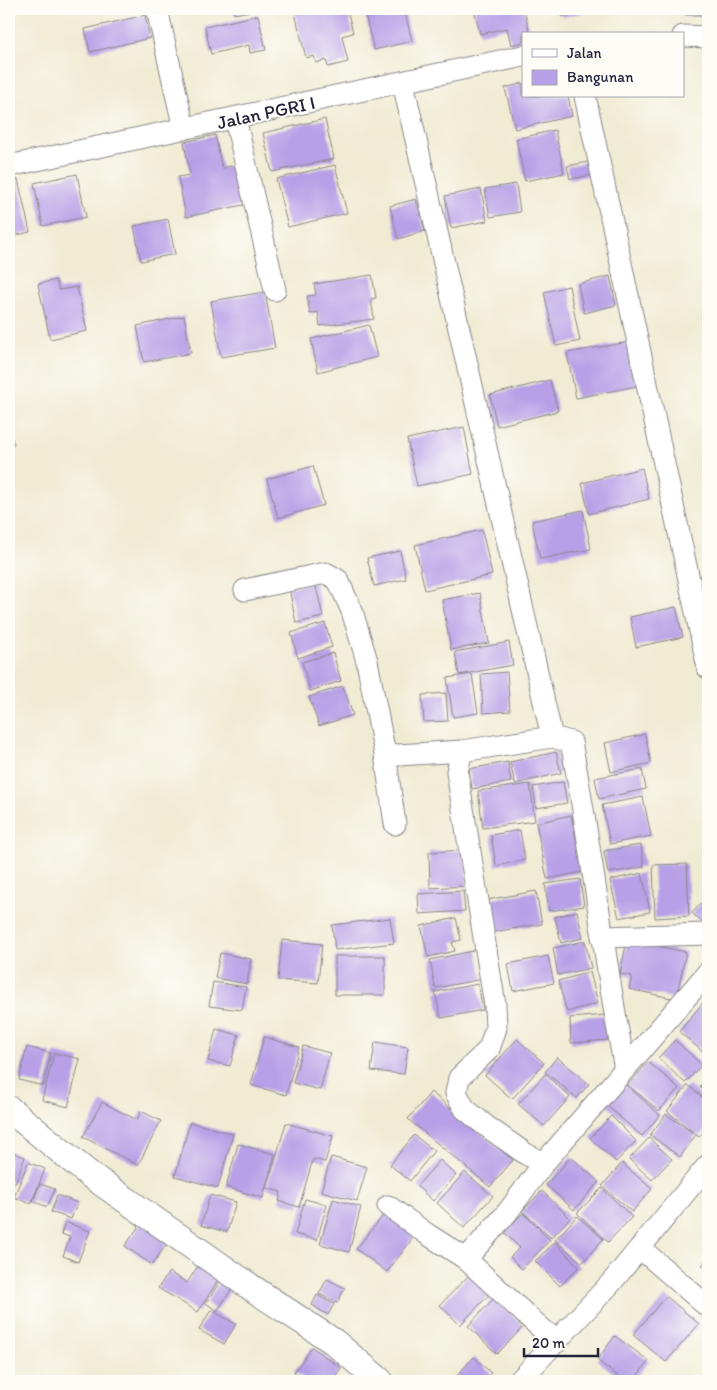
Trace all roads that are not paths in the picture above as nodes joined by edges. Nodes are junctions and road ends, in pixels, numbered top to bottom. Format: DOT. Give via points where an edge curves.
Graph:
graph roads {
  1 [pos="157,9"];
  2 [pos="684,36"];
  3 [pos="708,37"];
  4 [pos="522,56"];
  5 [pos="403,83"];
  6 [pos="585,98"];
  7 [pos="235,118"];
  8 [pos="184,130"];
  9 [pos="9,166"];
  10 [pos="275,290"];
  11 [pos="245,590"];
  12 [pos="708,668"];
  13 [pos="552,737"];
  14 [pos="462,751"];
  15 [pos="385,754"];
  16 [pos="395,824"];
  17 [pos="708,934"];
  18 [pos="602,937"];
  19 [pos="708,972"];
  20 [pos="625,1069"];
  21 [pos="9,1109"];
  22 [pos="544,1163"];
  23 [pos="708,1165"];
  24 [pos="388,1206"];
  25 [pos="640,1248"];
  26 [pos="466,1259"];
  27 [pos="708,1307"];
  28 [pos="557,1342"];
  29 [pos="380,1381"];
  30 [pos="519,1381"];
  1 -- 8 [label="street"];
  2 -- 3 [label="street"];
  4 -- 5 [label="street, Jalan PGRI I"];
  5 -- 7 [label="street, Jalan PGRI I"];
  5 -- 13 [label="street"];
  6 -- 12 [label="street"];
  7 -- 8 [label="street, Jalan PGRI I"];
  7 -- 10 [label="street"];
  8 -- 9 [label="street, Jalan PGRI I"];
  11 -- 15 [label="street" via="326,573 338,580 352,611 367,661"];
  13 -- 14 [label="street"];
  13 -- 18 [label="street" via="570,742"];
  14 -- 15 [label="street"];
  14 -- 22 [label="street" via="457,772 496,1005 496,1028 489,1049 459,1078 456,1093 465,1109 486,1126"];
  15 -- 16 [label="street"];
  17 -- 18 [label="street"];
  18 -- 20 [label="street"];
  19 -- 20 [label="street"];
  20 -- 22 [label="street"];
  21 -- 29 [label="street" via="89,1174 334,1342"];
  22 -- 26 [label="street" via="506,1214"];
  23 -- 25 [label="street"];
  24 -- 26 [label="street"];
  25 -- 27 [label="street"];
  25 -- 28 [label="street"];
  26 -- 28 [label="street"];
  28 -- 30 [label="street"];
}
